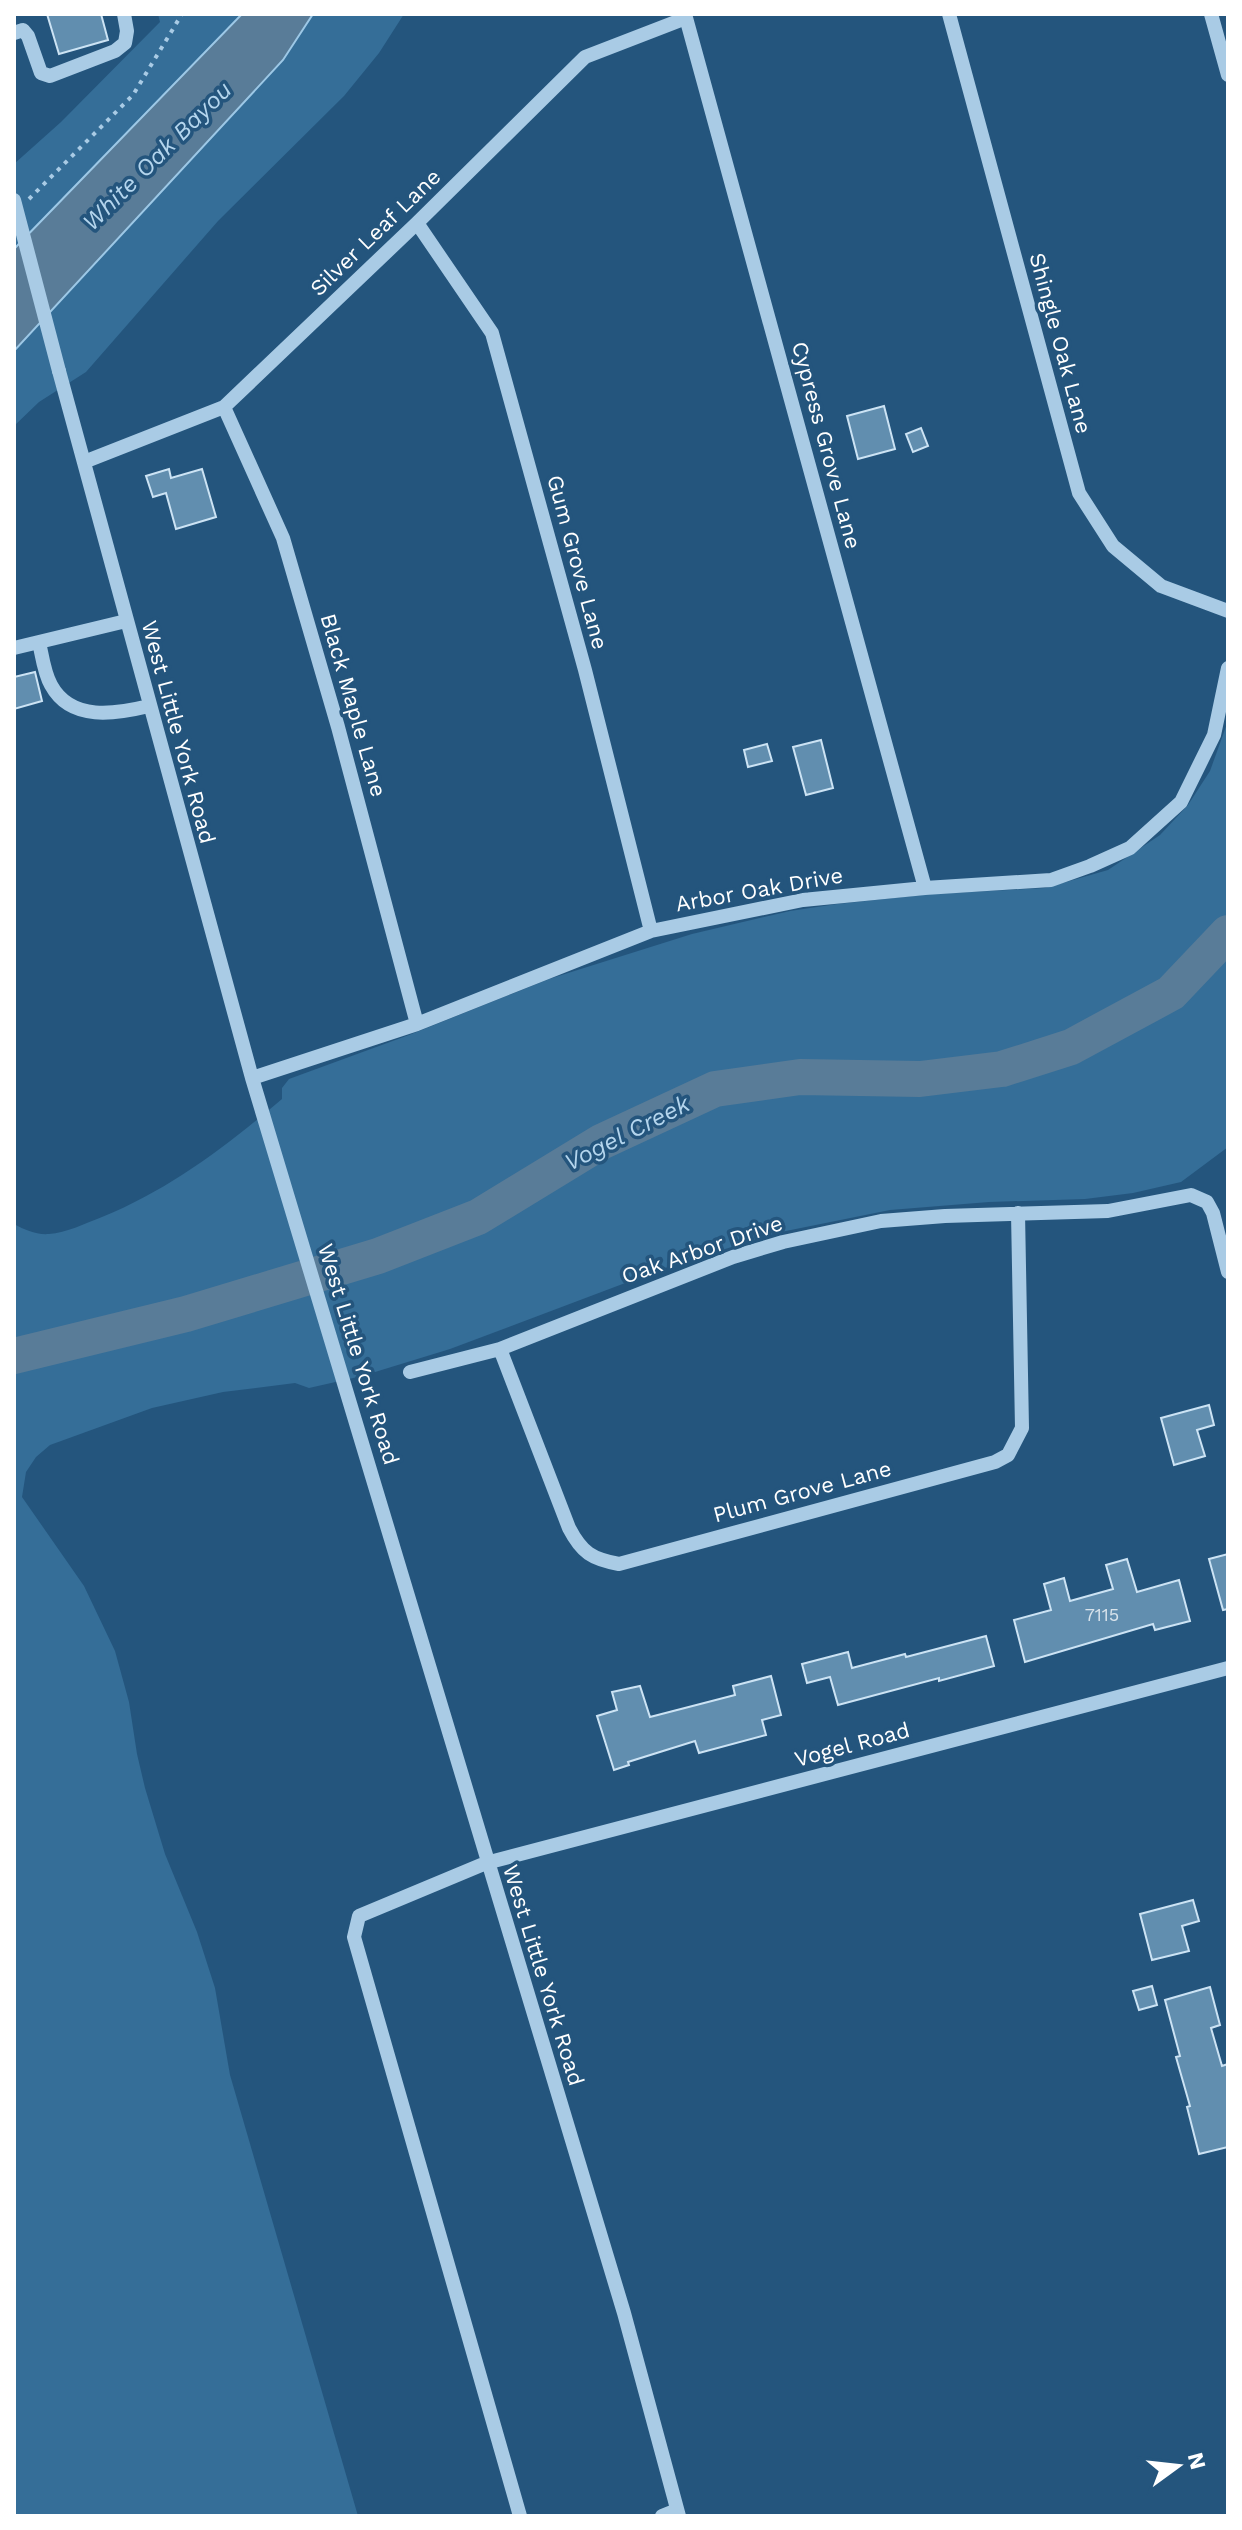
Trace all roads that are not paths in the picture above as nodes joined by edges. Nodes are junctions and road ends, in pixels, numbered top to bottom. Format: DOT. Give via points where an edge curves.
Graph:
graph roads {
  1 [pos="124,14"];
  2 [pos="949,14"];
  3 [pos="1211,14"];
  4 [pos="686,16"];
  5 [pos="14,33"];
  6 [pos="1228,75"];
  7 [pos="19,202"];
  8 [pos="417,223"];
  9 [pos="224,407"];
  10 [pos="84,462"];
  11 [pos="1228,611"];
  12 [pos="126,621"];
  13 [pos="39,642"];
  14 [pos="14,648"];
  15 [pos="1228,668"];
  16 [pos="149,706"];
  17 [pos="925,888"];
  18 [pos="651,931"];
  19 [pos="417,1024"];
  20 [pos="252,1078"];
  21 [pos="1018,1213"];
  22 [pos="1228,1272"];
  23 [pos="500,1349"];
  24 [pos="410,1372"];
  25 [pos="1228,1668"];
  26 [pos="486,1863"];
  27 [pos="678,2513"];
  28 [pos="520,2516"];
  29 [pos="662,2516"];
  1 -- 5 [label="street" via="125,43 50,76 41,73 23,30"];
  2 -- 11 [label="street, Shingle Oak Lane" via="1079,493 1113,546 1161,586"];
  3 -- 6 [label="street"];
  4 -- 8 [label="street, Silver Leaf Lane" via="585,57"];
  4 -- 17 [label="street, Cypress Grove Lane"];
  7 -- 10 [label="street, West Little York Road, bridge"];
  8 -- 9 [label="street, Silver Leaf Lane"];
  8 -- 18 [label="street, Gum Grove Lane" via="492,333"];
  9 -- 10 [label="street, Silver Leaf Lane"];
  9 -- 19 [label="street, Black Maple Lane" via="283,538"];
  10 -- 12 [label="street, West Little York Road"];
  12 -- 13 [label="street"];
  12 -- 16 [label="street, West Little York Road"];
  13 -- 14 [label="street"];
  13 -- 16 [label="street" via="51,685 71,705 102,714"];
  15 -- 17 [label="street, Arbor Oak Drive" via="1214,735 1181,802 1130,848 1051,880"];
  16 -- 20 [label="street, West Little York Road"];
  17 -- 18 [label="street, Arbor Oak Drive" via="803,900"];
  18 -- 19 [label="street, Arbor Oak Drive"];
  19 -- 20 [label="street, Arbor Oak Drive"];
  20 -- 26 [label="street, West Little York Road"];
  21 -- 22 [label="street, Oak Arbor Drive" via="1108,1211 1191,1195 1207,1202"];
  21 -- 23 [label="street, Oak Arbor Drive" via="881,1221 783,1242"];
  21 -- 23 [label="street, Plum Grove Lane" via="1022,1428 1008,1455 619,1564 596,1559 578,1545"];
  23 -- 24 [label="street, Oak Arbor Drive"];
  25 -- 26 [label="street, Vogel Road"];
  26 -- 27 [label="street, West Little York Road" via="619,2298"];
  26 -- 28 [label="street, Vogel Road" via="359,1916 354,1937"];
  27 -- 29 [label="street"];
}
